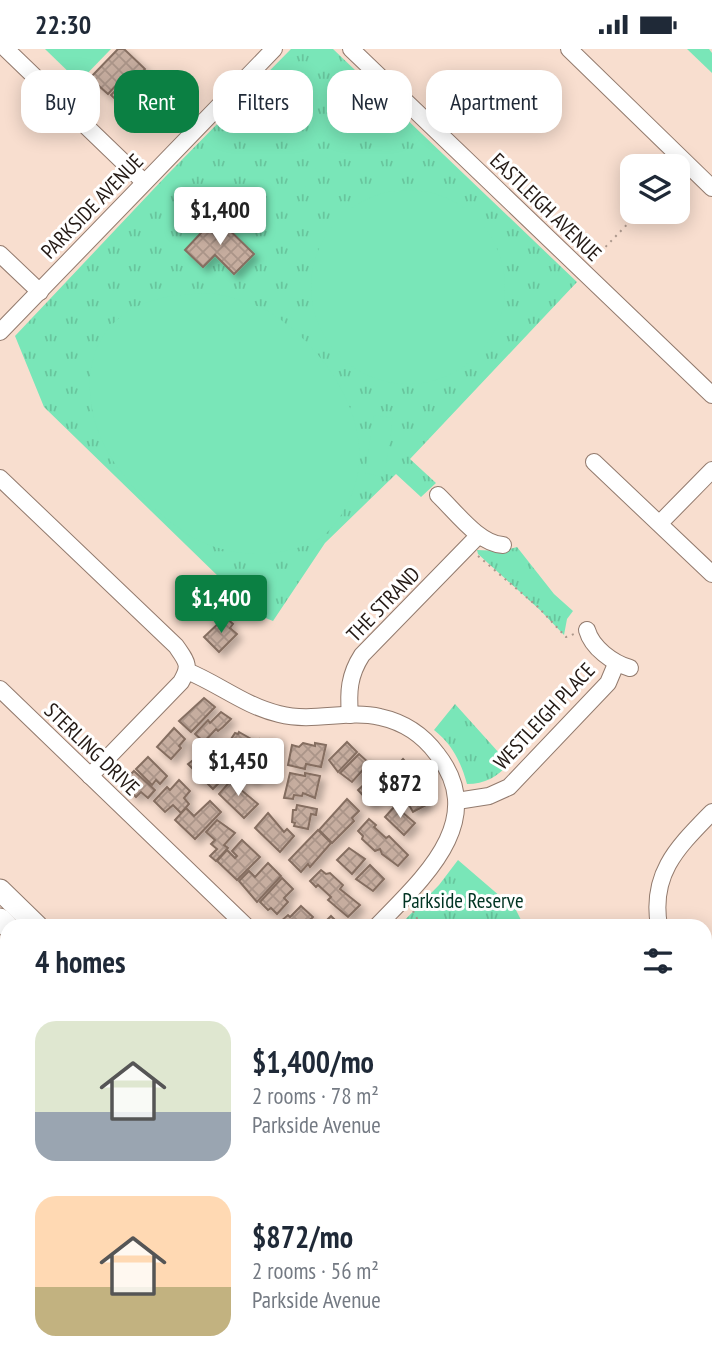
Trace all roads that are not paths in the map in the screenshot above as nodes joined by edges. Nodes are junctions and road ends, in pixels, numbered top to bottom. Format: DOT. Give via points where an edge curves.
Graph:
graph roads {
  1 [pos="6,49"];
  2 [pos="274,49"];
  3 [pos="351,49"];
  4 [pos="569,49"];
  5 [pos="144,182"];
  6 [pos="712,188"];
  7 [pos="0,254"];
  8 [pos="40,292"];
  9 [pos="0,332"];
  10 [pos="712,395"];
  11 [pos="594,462"];
  12 [pos="712,470"];
  13 [pos="0,478"];
  14 [pos="438,495"];
  15 [pos="660,523"];
  16 [pos="477,544"];
  17 [pos="503,545"];
  18 [pos="712,574"];
  19 [pos="587,630"];
  20 [pos="187,671"];
  21 [pos="0,689"];
  22 [pos="350,715"];
  23 [pos="90,776"];
  24 [pos="457,801"];
  25 [pos="712,812"];
  26 [pos="0,890"];
  27 [pos="30,919"];
  28 [pos="239,919"];
  29 [pos="384,919"];
  30 [pos="658,919"];
  1 -- 5 [label="street"];
  2 -- 5 [label="street, PARKSIDE AVENUE"];
  3 -- 10 [label="street, EASTLEIGH AVENUE"];
  4 -- 6 [label="street"];
  5 -- 8 [label="street, PARKSIDE AVENUE"];
  7 -- 8 [label="street"];
  8 -- 9 [label="street, PARKSIDE AVENUE"];
  11 -- 15 [label="street"];
  12 -- 15 [label="street"];
  13 -- 20 [label="street" via="176,646"];
  14 -- 16 [label="street"];
  15 -- 18 [label="street"];
  16 -- 17 [label="street"];
  16 -- 22 [label="street, THE STRAND" via="362,655 348,688"];
  19 -- 24 [label="street, WESTLEIGH PLACE" via="589,638 623,666 509,787"];
  20 -- 22 [label="street" via="271,712 303,718"];
  20 -- 23 [label="street" via="181,683"];
  21 -- 23 [label="street, STERLING DRIVE"];
  22 -- 24 [label="street" via="395,720 413,730 443,760"];
  23 -- 28 [label="street, STERLING DRIVE"];
  24 -- 29 [label="street" via="452,832 442,853"];
  25 -- 30 [label="street" via="668,862 659,886"];
  26 -- 27 [label="main road"];
}
